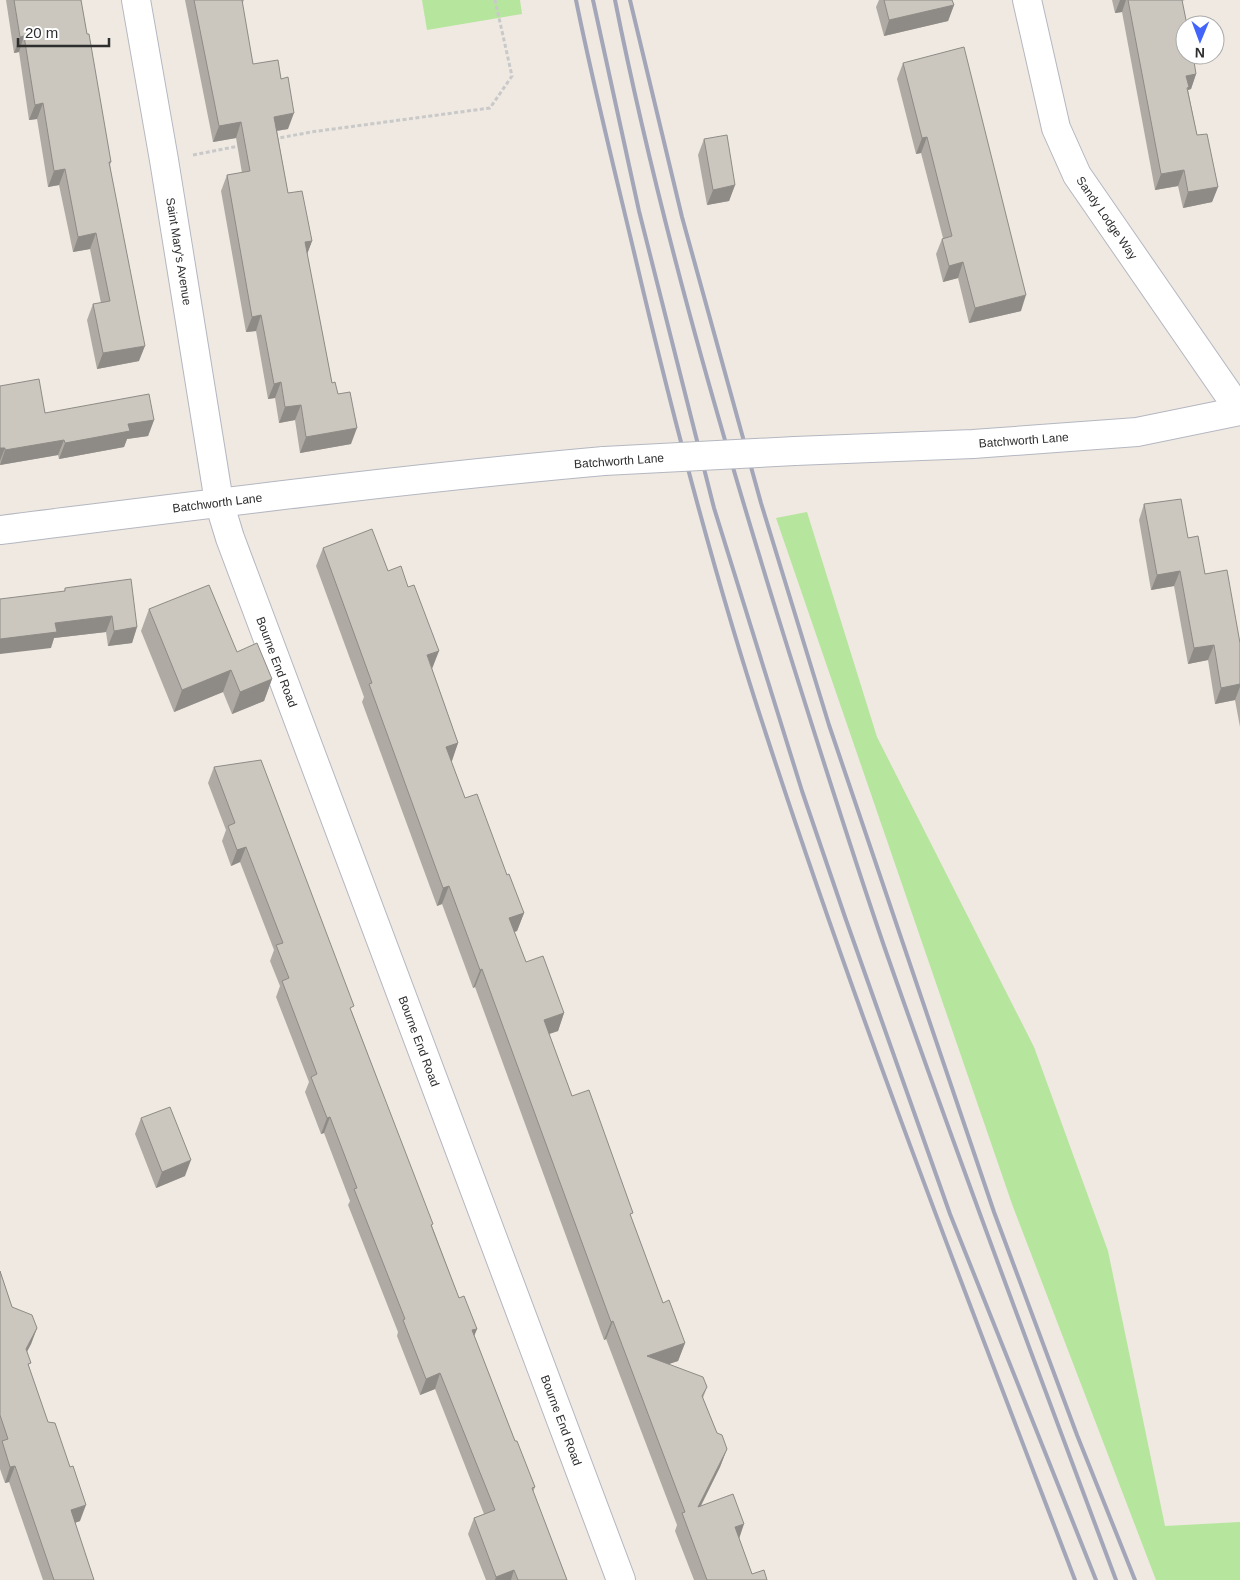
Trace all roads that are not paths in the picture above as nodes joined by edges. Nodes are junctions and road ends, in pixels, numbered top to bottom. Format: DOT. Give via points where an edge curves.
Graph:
graph roads {
  1 [pos="136,0"];
  2 [pos="1027,0"];
  3 [pos="1240,411"];
  4 [pos="219,502"];
  5 [pos="0,530"];
  6 [pos="621,1580"];
  1 -- 4 [label="street, Saint Mary's Avenue"];
  2 -- 3 [label="street, Sandy Lodge Way" via="1056,128 1078,175"];
  3 -- 4 [label="street, Batchworth Lane, bridge" via="1137,432 973,444 604,461"];
  4 -- 5 [label="street, Batchworth Lane"];
  4 -- 6 [label="street, Bourne End Road"];
}
